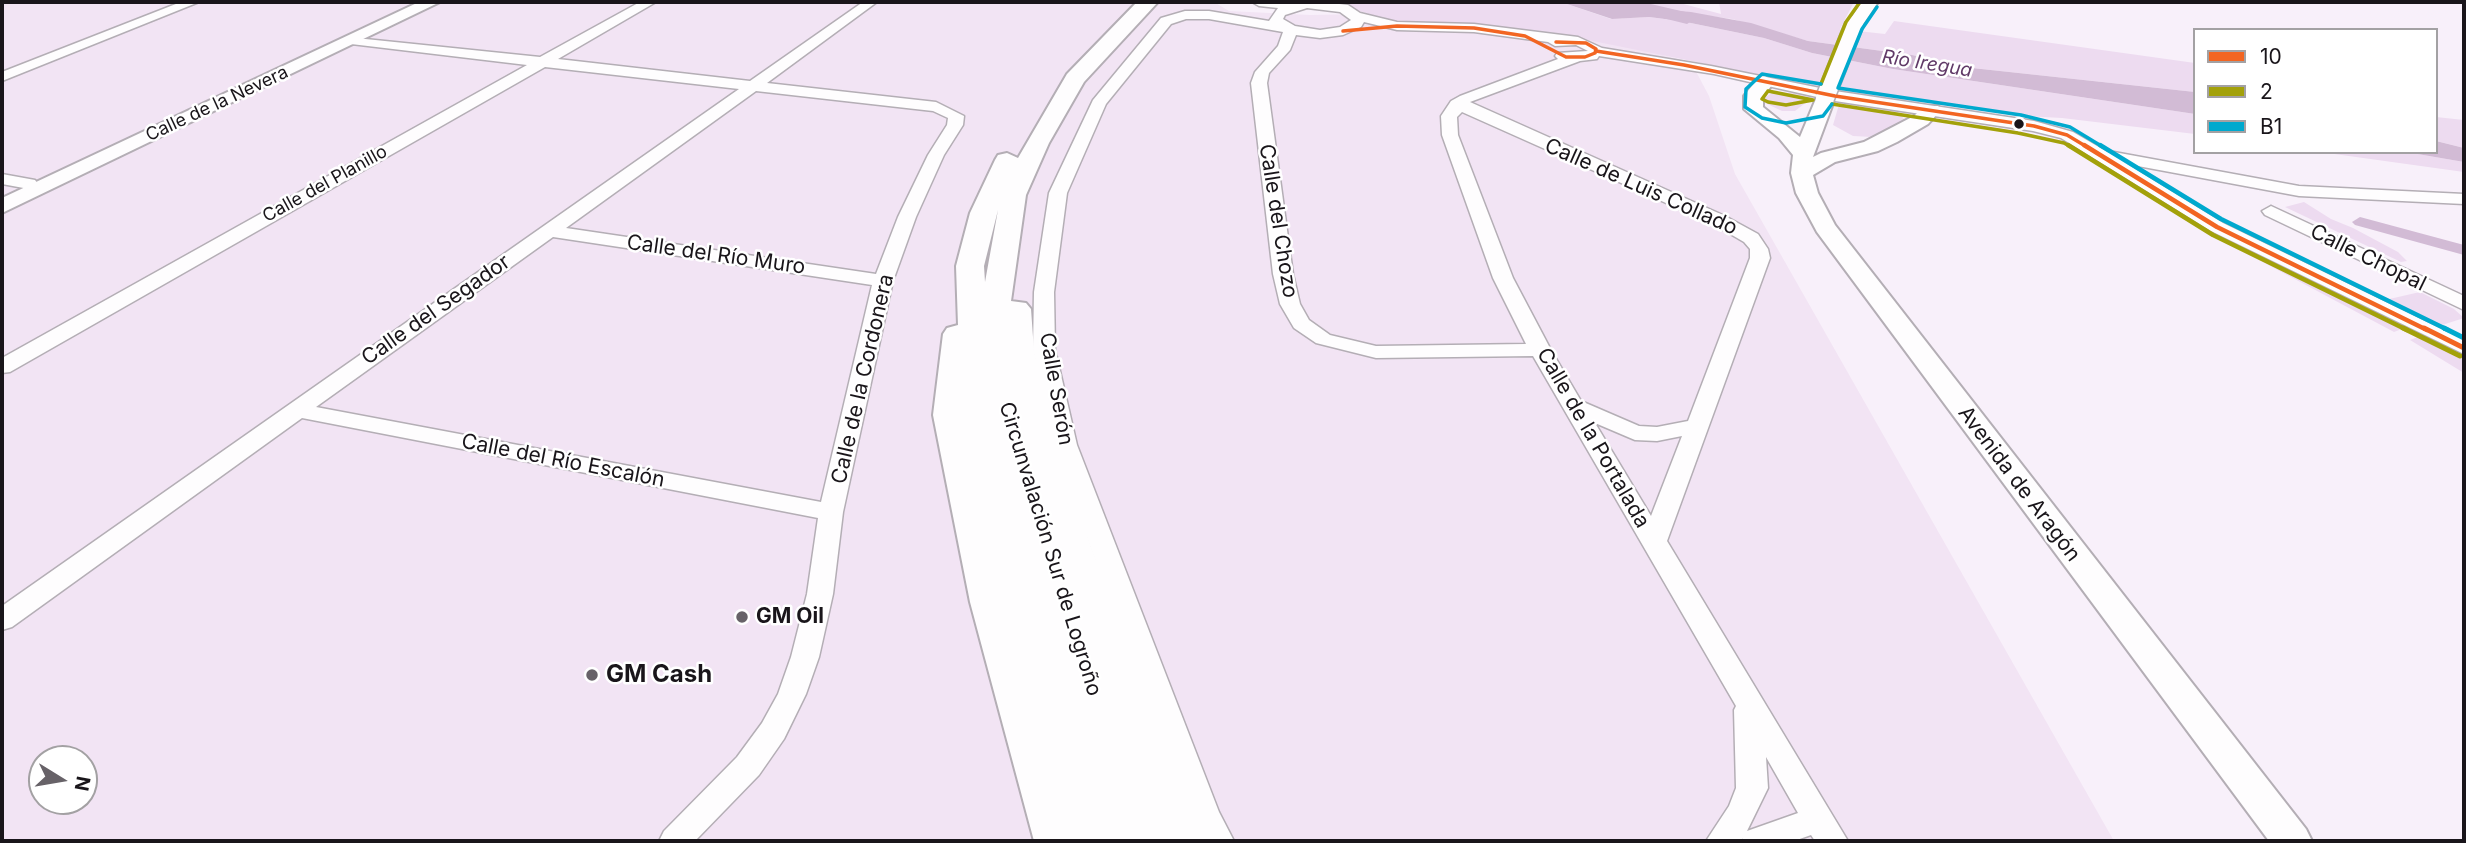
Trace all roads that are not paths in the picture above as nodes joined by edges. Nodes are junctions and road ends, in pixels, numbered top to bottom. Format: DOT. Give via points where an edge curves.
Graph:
graph roads {
  1 [pos="192,2"];
  2 [pos="419,2"];
  3 [pos="432,2"];
  4 [pos="649,2"];
  5 [pos="871,2"];
  6 [pos="1130,2"];
  7 [pos="1148,2"];
  8 [pos="1249,2"];
  9 [pos="1259,2"];
  10 [pos="1862,2"];
  11 [pos="1870,2"];
  12 [pos="1294,6"];
  13 [pos="1356,16"];
  14 [pos="1854,25"];
  15 [pos="1397,26"];
  16 [pos="1284,30"];
  17 [pos="1343,31"];
  18 [pos="1525,36"];
  19 [pos="351,40"];
  20 [pos="1569,40"];
  21 [pos="1595,51"];
  22 [pos="1549,55"];
  23 [pos="541,62"];
  24 [pos="1715,71"];
  25 [pos="2,77"];
  26 [pos="1765,82"];
  27 [pos="750,87"];
  28 [pos="1457,104"];
  29 [pos="1754,104"];
  30 [pos="1821,106"];
  31 [pos="1931,110"];
  32 [pos="1498,123"];
  33 [pos="1450,135"];
  34 [pos="1882,141"];
  35 [pos="2100,154"];
  36 [pos="1803,164"];
  37 [pos="2,179"];
  38 [pos="29,184"];
  39 [pos="2,197"];
  40 [pos="2464,200"];
  41 [pos="2,206"];
  42 [pos="2271,211"];
  43 [pos="1007,219"];
  44 [pos="548,231"];
  45 [pos="970,266"];
  46 [pos="883,281"];
  47 [pos="2464,304"];
  48 [pos="2464,331"];
  49 [pos="2441,337"];
  50 [pos="2464,348"];
  51 [pos="1541,350"];
  52 [pos="2,367"];
  53 [pos="1576,406"];
  54 [pos="294,410"];
  55 [pos="1695,426"];
  56 [pos="831,512"];
  57 [pos="1654,542"];
  58 [pos="2,620"];
  59 [pos="1749,703"];
  60 [pos="1825,830"];
  61 [pos="675,841"];
  62 [pos="1057,841"];
  63 [pos="1101,841"];
  64 [pos="1143,841"];
  65 [pos="1187,841"];
  66 [pos="1219,841"];
  67 [pos="1722,841"];
  68 [pos="1757,841"];
  69 [pos="2292,841"];
  1 -- 25 [label="street"];
  2 -- 38 [label="main road, Calle de la Nevera"];
  3 -- 19 [label="main road, Calle de la Nevera"];
  4 -- 23 [label="street, Calle del Planillo"];
  5 -- 27 [label="street, Calle del Segador"];
  6 -- 45 [label="highway, Circunvalación Sur de Logroño" via="1045,94 997,180 980,222"];
  7 -- 43 [label="highway, Circunvalación Sur de Logroño" via="1075,79 1054,111 1013,195"];
  8 -- 16 [label="street"];
  9 -- 12 [label="street"];
  10 -- 14 [label="main road"];
  11 -- 14 [label="main road"];
  12 -- 13 [label="street" via="1331,5"];
  12 -- 16 [label="street"];
  13 -- 15 [label="street"];
  13 -- 17 [label="street" via="1356,24"];
  14 -- 30 [label="main road, bridge"];
  15 -- 17 [label="street, Calle del Chozo"];
  15 -- 18 [label="street" via="1474,28"];
  16 -- 17 [label="street, Calle del Chozo"];
  16 -- 51 [label="street, Calle del Chozo" via="1259,83 1283,274 1290,304 1301,324 1323,339 1376,352"];
  16 -- 66 [label="street, Calle Serón" via="1209,15 1185,15 1166,21 1157,30 1099,103 1058,193 1044,292 1044,349 1065,445 1204,813"];
  18 -- 20 [label="street"];
  18 -- 22 [label="street"];
  19 -- 23 [label="street, Calle de la Cordonera"];
  19 -- 41 [label="main road, Calle de la Nevera"];
  20 -- 21 [label="street" via="1586,43"];
  20 -- 22 [label="street" via="1553,42"];
  21 -- 22 [label="street" via="1592,56 1575,58"];
  21 -- 24 [label="street"];
  22 -- 28 [label="street"];
  23 -- 27 [label="street, Calle de la Cordonera"];
  23 -- 52 [label="street, Calle del Planillo"];
  24 -- 26 [label="street"];
  26 -- 29 [label="main road" via="1754,93"];
  26 -- 31 [label="street"];
  27 -- 44 [label="street, Calle del Segador"];
  27 -- 46 [label="street, Calle de la Cordonera" via="936,107 956,116"];
  28 -- 32 [label="street, Calle de Luis Collado"];
  28 -- 33 [label="street" via="1449,117"];
  29 -- 30 [label="main road" via="1786,114"];
  29 -- 36 [label="main road" via="1755,111 1786,134"];
  30 -- 34 [label="main road" via="1828,126 1837,134"];
  30 -- 36 [label="main road"];
  31 -- 34 [label="main road"];
  31 -- 35 [label="street" via="2046,129"];
  32 -- 33 [label="street, Calle de Luis Collado" via="1464,123 1455,126"];
  32 -- 55 [label="street, Calle de Luis Collado" via="1719,220 1751,238 1759,249 1760,258"];
  33 -- 51 [label="street, Calle de la Portalada" via="1503,278"];
  34 -- 36 [label="main road"];
  35 -- 40 [label="street" via="2299,191"];
  35 -- 49 [label="street" via="2217,227"];
  36 -- 69 [label="main road, Avenida de Aragón" via="1811,203 1842,252"];
  37 -- 38 [label="street"];
  38 -- 39 [label="main road, Calle de la Nevera"];
  42 -- 47 [label="street, Calle Chopal"];
  43 -- 64 [label="highway, Circunvalación Sur de Logroño" via="996,304 997,373 1018,461"];
  43 -- 65 [label="highway" via="1019,351 1034,417 1072,547"];
  44 -- 46 [label="street, Calle del Río Muro"];
  44 -- 54 [label="street, Calle del Segador"];
  45 -- 62 [label="highway" via="950,415 990,602"];
  45 -- 63 [label="highway, Circunvalación Sur de Logroño" via="980,443"];
  46 -- 56 [label="street, Calle de la Cordonera"];
  48 -- 49 [label="street"];
  49 -- 50 [label="street"];
  51 -- 53 [label="street, Calle de la Portalada"];
  53 -- 55 [label="street" via="1635,433 1657,434"];
  53 -- 57 [label="street, Calle de la Portalada"];
  54 -- 56 [label="street, Calle del Río Escalón"];
  54 -- 58 [label="street, Calle del Segador"];
  55 -- 57 [label="street, Calle de Luis Collado"];
  56 -- 61 [label="street, Calle de la Cordonera" via="820,594 792,694 748,766"];
  57 -- 59 [label="street, Calle de la Portalada"];
  59 -- 60 [label="street, Calle de la Portalada"];
  59 -- 67 [label="street" via="1752,788 1742,813"];
  60 -- 68 [label="street"];
}
